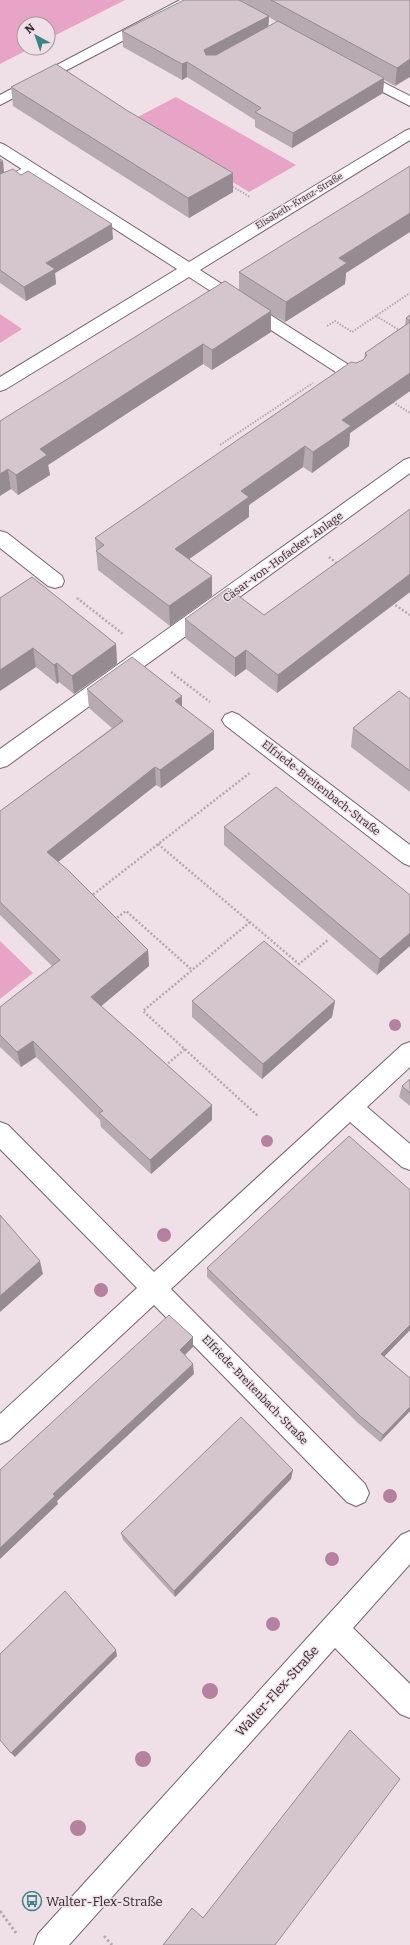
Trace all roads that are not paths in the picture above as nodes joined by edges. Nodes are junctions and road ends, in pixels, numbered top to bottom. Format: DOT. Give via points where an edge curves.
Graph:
graph roads {
  1 [pos="190,0"];
  2 [pos="347,68"];
  3 [pos="0,101"];
  4 [pos="410,102"];
  5 [pos="410,134"];
  6 [pos="0,148"];
  7 [pos="31,168"];
  8 [pos="0,185"];
  9 [pos="189,269"];
  10 [pos="354,376"];
  11 [pos="0,385"];
  12 [pos="410,464"];
  13 [pos="0,538"];
  14 [pos="55,581"];
  15 [pos="232,720"];
  16 [pos="0,760"];
  17 [pos="410,857"];
  18 [pos="410,1052"];
  19 [pos="351,1108"];
  20 [pos="0,1133"];
  21 [pos="410,1159"];
  22 [pos="154,1288"];
  23 [pos="0,1431"];
  24 [pos="356,1493"];
  25 [pos="410,1544"];
  26 [pos="334,1628"];
  27 [pos="410,1704"];
  28 [pos="49,1945"];
  1 -- 3 [label="street"];
  2 -- 4 [label="street"];
  5 -- 9 [label="street, Elisabeth-Kranz-Straße"];
  6 -- 7 [label="street"];
  7 -- 8 [label="lane"];
  7 -- 9 [label="street"];
  9 -- 10 [label="street"];
  9 -- 11 [label="street, Elisabeth-Kranz-Straße"];
  12 -- 16 [label="street, Cäsar-von-Hofacker-Anlage"];
  13 -- 14 [label="street"];
  15 -- 17 [label="street, Elfriede-Breitenbach-Straße"];
  18 -- 19 [label="street"];
  19 -- 21 [label="street"];
  19 -- 22 [label="street"];
  20 -- 22 [label="street, Elfriede-Breitenbach-Straße"];
  22 -- 23 [label="street"];
  22 -- 24 [label="street, Elfriede-Breitenbach-Straße"];
  25 -- 26 [label="street, Walter-Flex-Straße"];
  26 -- 27 [label="street"];
  26 -- 28 [label="street, Walter-Flex-Straße"];
}
